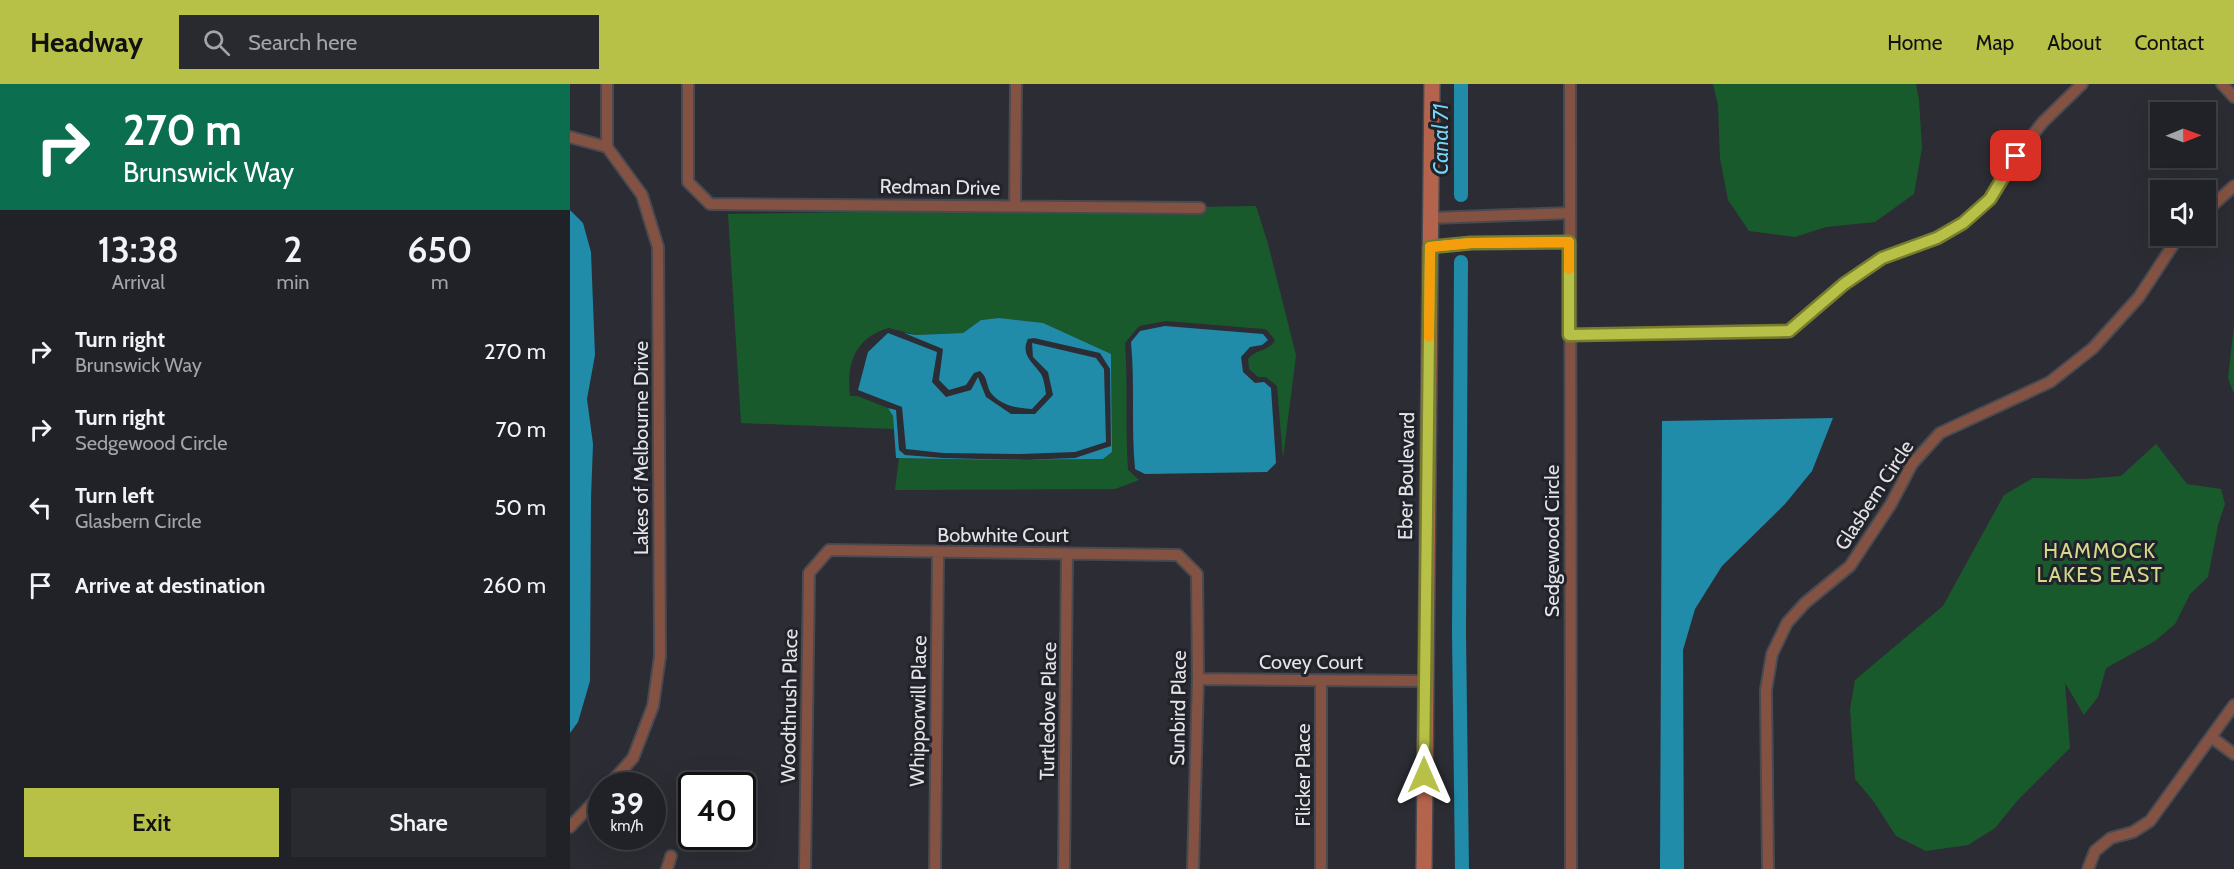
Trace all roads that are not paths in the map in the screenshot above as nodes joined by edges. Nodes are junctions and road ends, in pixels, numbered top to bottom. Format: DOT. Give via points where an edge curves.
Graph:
graph roads {
  1 [pos="607,84"];
  2 [pos="688,84"];
  3 [pos="1016,84"];
  4 [pos="1432,84"];
  5 [pos="1570,84"];
  6 [pos="2082,84"];
  7 [pos="2222,84"];
  8 [pos="2234,97"];
  9 [pos="570,137"];
  10 [pos="607,147"];
  11 [pos="2234,186"];
  12 [pos="2216,202"];
  13 [pos="1015,206"];
  14 [pos="1200,207"];
  15 [pos="1569,213"];
  16 [pos="1431,218"];
  17 [pos="1569,242"];
  18 [pos="2172,246"];
  19 [pos="1430,247"];
  20 [pos="1569,335"];
  21 [pos="829,550"];
  22 [pos="938,553"];
  23 [pos="1067,554"];
  24 [pos="1178,555"];
  25 [pos="1198,679"];
  26 [pos="1321,681"];
  27 [pos="1425,681"];
  28 [pos="2234,705"];
  29 [pos="2211,737"];
  30 [pos="2234,754"];
  31 [pos="620,772"];
  32 [pos="588,808"];
  33 [pos="570,827"];
  34 [pos="671,856"];
  35 [pos="667,869"];
  36 [pos="805,869"];
  37 [pos="935,869"];
  38 [pos="1064,869"];
  39 [pos="1193,869"];
  40 [pos="1321,869"];
  41 [pos="1424,869"];
  42 [pos="1571,869"];
  43 [pos="1768,869"];
  44 [pos="2088,869"];
  1 -- 10 [label="street"];
  2 -- 13 [label="street, Redman Drive" via="688,182 710,204"];
  3 -- 13 [label="street"];
  4 -- 16 [label="street, Eber Boulevard"];
  5 -- 15 [label="street, Sedgewood Circle"];
  6 -- 20 [label="street" via="2043,122 1990,199 1963,223 1937,238 1882,258 1844,284 1789,331"];
  7 -- 8 [label="street"];
  9 -- 10 [label="street"];
  10 -- 31 [label="street, Lakes of Melbourne Drive" via="642,195 658,247 660,656 653,706 633,758"];
  11 -- 12 [label="street"];
  13 -- 14 [label="street, Redman Drive"];
  15 -- 16 [label="street"];
  15 -- 17 [label="street, Sedgewood Circle"];
  16 -- 19 [label="street, Eber Boulevard"];
  17 -- 19 [label="street"];
  17 -- 20 [label="street, Sedgewood Circle"];
  18 -- 43 [label="street, Glasbern Circle" via="2139,297 2093,348 2050,382 1940,433 1912,464 1892,504 1850,566 1787,623 1772,654 1766,690"];
  19 -- 27 [label="street, Eber Boulevard"];
  20 -- 42 [label="street, Sedgewood Circle"];
  21 -- 22 [label="street, Bobwhite Court"];
  21 -- 36 [label="street, Woodthrush Place" via="809,573"];
  22 -- 23 [label="street, Bobwhite Court"];
  22 -- 37 [label="street, Whipporwill Place"];
  23 -- 24 [label="street, Bobwhite Court"];
  23 -- 38 [label="street, Turtledove Place"];
  24 -- 25 [label="street, Sunbird Place" via="1197,574"];
  25 -- 26 [label="street, Covey Court"];
  25 -- 39 [label="street, Sunbird Place"];
  26 -- 27 [label="street, Covey Court"];
  26 -- 40 [label="street, Flicker Place"];
  27 -- 41 [label="street, Eber Boulevard"];
  28 -- 29 [label="street"];
  29 -- 30 [label="street"];
  29 -- 44 [label="street" via="2150,821 2133,832 2110,838 2095,851"];
  32 -- 33 [label="street"];
  34 -- 35 [label="street"];
}
